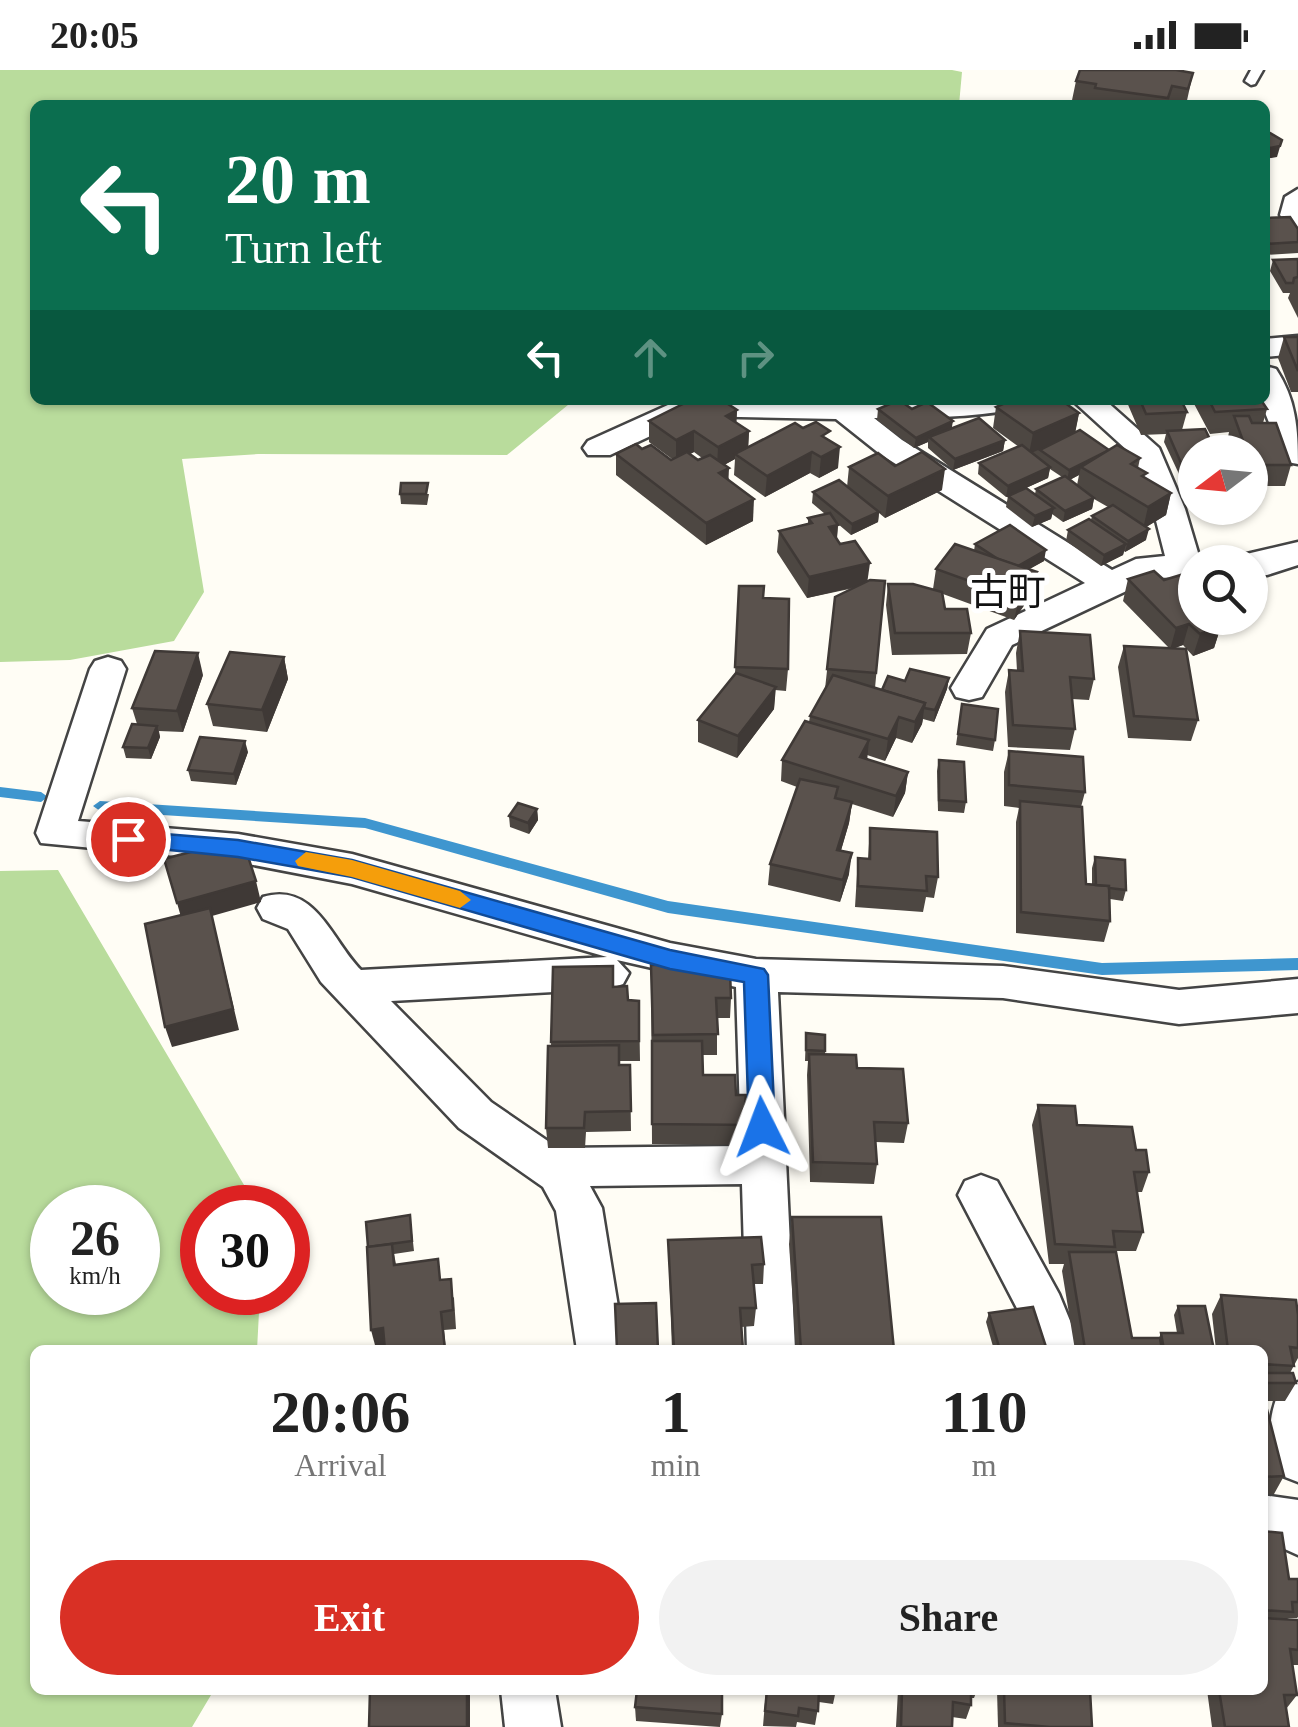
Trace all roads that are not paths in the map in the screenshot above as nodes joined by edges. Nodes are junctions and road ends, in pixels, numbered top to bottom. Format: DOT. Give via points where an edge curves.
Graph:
graph roads {
  1 [pos="1298,345"];
  2 [pos="1270,348"];
  3 [pos="1270,387"];
  4 [pos="978,405"];
  5 [pos="1094,405"];
  6 [pos="844,410"];
  7 [pos="599,448"];
  8 [pos="1298,456"];
  9 [pos="1182,545"];
  10 [pos="1298,552"];
  11 [pos="1268,563"];
  12 [pos="1178,566"];
  13 [pos="1110,584"];
  14 [pos="108,669"];
  15 [pos="968,688"];
  16 [pos="278,908"];
  17 [pos="735,971"];
  18 [pos="352,987"];
  19 [pos="1298,996"];
  20 [pos="764,1165"];
  21 [pos="551,1167"];
  22 [pos="981,1195"];
  23 [pos="600,1345"];
  24 [pos="770,1345"];
  25 [pos="1056,1345"];
  26 [pos="1298,1405"];
  27 [pos="1298,1458"];
  28 [pos="1268,1520"];
  29 [pos="1298,1530"];
  30 [pos="529,1695"];
  31 [pos="533,1727"];
  1 -- 2 [label="street"];
  3 -- 8 [label="street"];
  4 -- 6 [label="street"];
  5 -- 9 [label="street" via="1143,448"];
  6 -- 7 [label="street" via="688,407"];
  6 -- 13 [label="street" via="906,457"];
  10 -- 11 [label="street"];
  12 -- 13 [label="street" via="1148,566"];
  13 -- 15 [label="street" via="999,637"];
  14 -- 17 [label="street" via="56,832 238,848 352,869 670,960"];
  16 -- 18 [label="street" via="302,918"];
  17 -- 18 [label="street"];
  17 -- 19 [label="street" via="1003,982 1178,1008"];
  17 -- 20 [label="street"];
  18 -- 21 [label="street" via="475,1115"];
  20 -- 21 [label="street"];
  20 -- 24 [label="street"];
  21 -- 23 [label="street" via="579,1208"];
  22 -- 25 [label="street"];
  26 -- 27 [label="street" via="1292,1426"];
  28 -- 29 [label="street"];
  30 -- 31 [label="street"];
}
